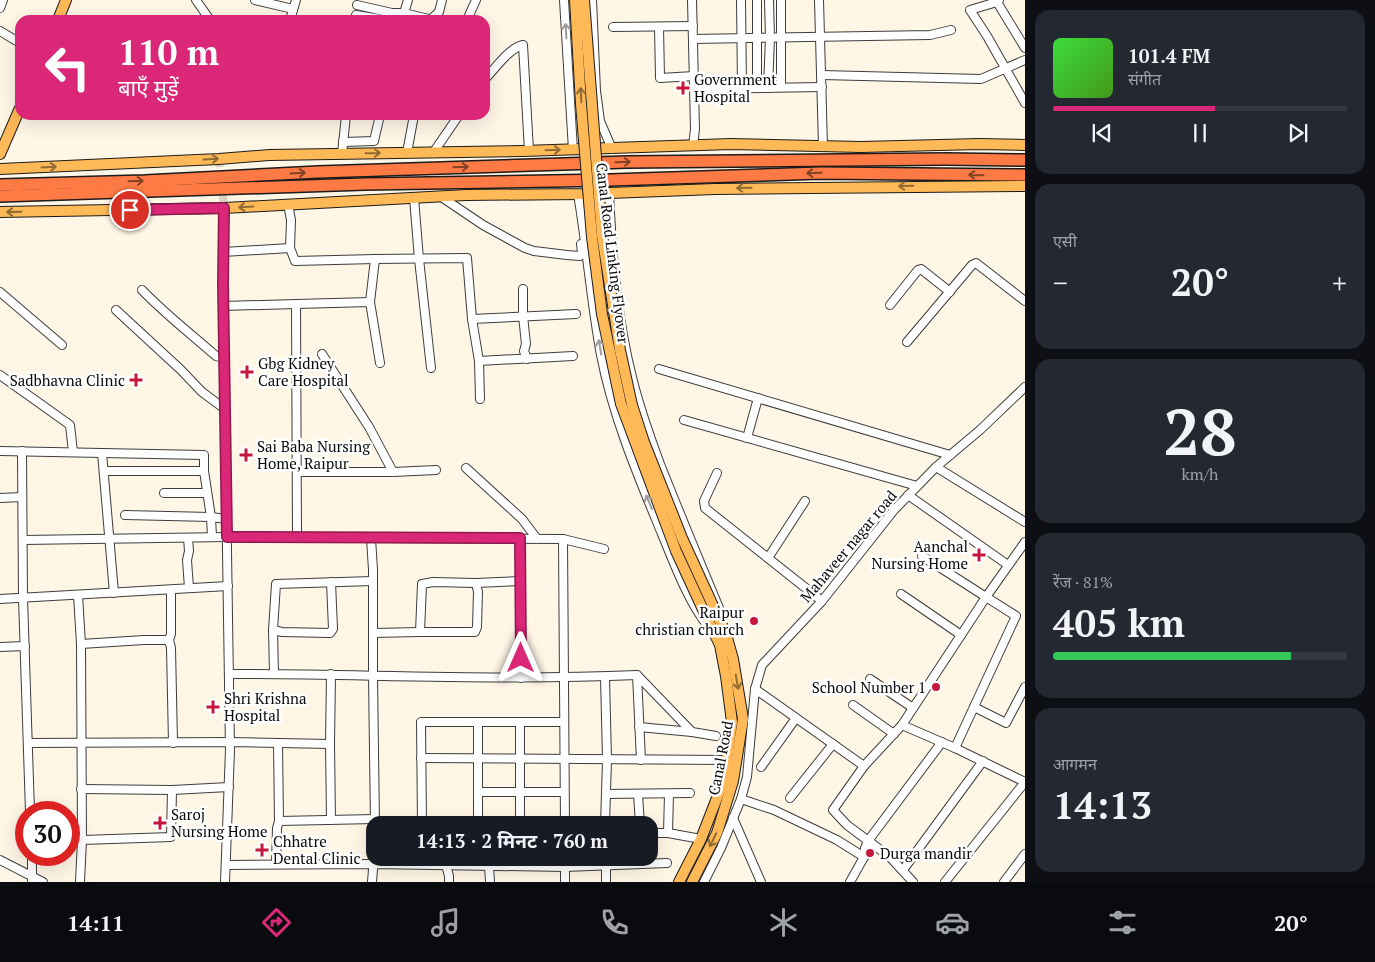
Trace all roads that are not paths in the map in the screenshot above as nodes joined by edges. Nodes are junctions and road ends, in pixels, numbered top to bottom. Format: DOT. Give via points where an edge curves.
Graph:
graph roads {
  1 [pos="3,0"];
  2 [pos="66,0"];
  3 [pos="196,0"];
  4 [pos="255,0"];
  5 [pos="296,0"];
  6 [pos="408,0"];
  7 [pos="442,0"];
  8 [pos="476,0"];
  9 [pos="564,0"];
  10 [pos="575,0"];
  11 [pos="584,0"];
  12 [pos="592,0"];
  13 [pos="692,0"];
  14 [pos="741,0"];
  15 [pos="757,0"];
  16 [pos="769,0"];
  17 [pos="781,0"];
  18 [pos="819,0"];
  19 [pos="998,1"];
  20 [pos="358,3"];
  21 [pos="0,8"];
  22 [pos="293,9"];
  23 [pos="404,13"];
  24 [pos="60,15"];
  25 [pos="209,15"];
  26 [pos="291,15"];
  27 [pos="412,15"];
  28 [pos="436,15"];
  29 [pos="469,15"];
  30 [pos="613,26"];
  31 [pos="693,26"];
  32 [pos="659,27"];
  33 [pos="951,30"];
  34 [pos="0,31"];
  35 [pos="820,37"];
  36 [pos="741,38"];
  37 [pos="757,38"];
  38 [pos="770,38"];
  39 [pos="781,38"];
  40 [pos="693,39"];
  41 [pos="15,40"];
  42 [pos="1025,48"];
  43 [pos="1025,60"];
  44 [pos="1005,68"];
  45 [pos="490,73"];
  46 [pos="822,75"];
  47 [pos="694,76"];
  48 [pos="781,87"];
  49 [pos="822,87"];
  50 [pos="742,88"];
  51 [pos="757,88"];
  52 [pos="768,88"];
  53 [pos="694,89"];
  54 [pos="1022,92"];
  55 [pos="1025,103"];
  56 [pos="15,120"];
  57 [pos="345,120"];
  58 [pos="379,120"];
  59 [pos="413,120"];
  60 [pos="456,120"];
  61 [pos="343,142"];
  62 [pos="1025,145"];
  63 [pos="693,146"];
  64 [pos="823,147"];
  65 [pos="612,149"];
  66 [pos="572,150"];
  67 [pos="529,151"];
  68 [pos="407,153"];
  69 [pos="433,153"];
  70 [pos="0,154"];
  71 [pos="342,154"];
  72 [pos="1025,160"];
  73 [pos="0,169"];
  74 [pos="1025,175"];
  75 [pos="0,185"];
  76 [pos="1025,186"];
  77 [pos="609,193"];
  78 [pos="578,194"];
  79 [pos="0,196"];
  80 [pos="440,196"];
  81 [pos="414,198"];
  82 [pos="288,204"];
  83 [pos="224,208"];
  84 [pos="0,212"];
  85 [pos="584,229"];
  86 [pos="290,248"];
  87 [pos="223,252"];
  88 [pos="419,258"];
  89 [pos="375,259"];
  90 [pos="523,289"];
  91 [pos="142,290"];
  92 [pos="0,292"];
  93 [pos="950,292"];
  94 [pos="1025,301"];
  95 [pos="370,302"];
  96 [pos="296,304"];
  97 [pos="890,304"];
  98 [pos="223,306"];
  99 [pos="116,310"];
  100 [pos="576,314"];
  101 [pos="523,316"];
  102 [pos="472,319"];
  103 [pos="907,342"];
  104 [pos="62,345"];
  105 [pos="322,354"];
  106 [pos="573,356"];
  107 [pos="224,358"];
  108 [pos="526,359"];
  109 [pos="479,361"];
  110 [pos="380,362"];
  111 [pos="431,368"];
  112 [pos="659,370"];
  113 [pos="0,375"];
  114 [pos="1025,387"];
  115 [pos="758,398"];
  116 [pos="480,399"];
  117 [pos="225,409"];
  118 [pos="684,420"];
  119 [pos="747,438"];
  120 [pos="0,451"];
  121 [pos="22,451"];
  122 [pos="74,452"];
  123 [pos="102,453"];
  124 [pos="950,455"];
  125 [pos="936,467"];
  126 [pos="466,468"];
  127 [pos="436,470"];
  128 [pos="104,471"];
  129 [pos="204,471"];
  130 [pos="297,472"];
  131 [pos="393,472"];
  132 [pos="717,473"];
  133 [pos="918,486"];
  134 [pos="164,493"];
  135 [pos="207,493"];
  136 [pos="908,495"];
  137 [pos="22,497"];
  138 [pos="0,498"];
  139 [pos="805,502"];
  140 [pos="125,515"];
  141 [pos="211,517"];
  142 [pos="226,519"];
  143 [pos="1025,522"];
  144 [pos="212,537"];
  145 [pos="227,537"];
  146 [pos="297,537"];
  147 [pos="109,538"];
  148 [pos="188,538"];
  149 [pos="371,538"];
  150 [pos="520,538"];
  151 [pos="537,538"];
  152 [pos="563,539"];
  153 [pos="23,540"];
  154 [pos="1025,542"];
  155 [pos="604,549"];
  156 [pos="922,556"];
  157 [pos="768,558"];
  158 [pos="1008,565"];
  159 [pos="373,581"];
  160 [pos="521,581"];
  161 [pos="331,582"];
  162 [pos="476,583"];
  163 [pos="228,586"];
  164 [pos="189,588"];
  165 [pos="172,590"];
  166 [pos="114,593"];
  167 [pos="901,594"];
  168 [pos="78,595"];
  169 [pos="986,597"];
  170 [pos="23,598"];
  171 [pos="0,599"];
  172 [pos="822,601"];
  173 [pos="274,630"];
  174 [pos="420,632"];
  175 [pos="373,633"];
  176 [pos="961,635"];
  177 [pos="722,637"];
  178 [pos="169,640"];
  179 [pos="80,644"];
  180 [pos="25,646"];
  181 [pos="0,647"];
  182 [pos="229,674"];
  183 [pos="274,674"];
  184 [pos="331,674"];
  185 [pos="637,675"];
  186 [pos="373,676"];
  187 [pos="604,677"];
  188 [pos="521,678"];
  189 [pos="564,678"];
  190 [pos="870,679"];
  191 [pos="1025,687"];
  192 [pos="755,689"];
  193 [pos="853,705"];
  194 [pos="974,707"];
  195 [pos="913,708"];
  196 [pos="796,718"];
  197 [pos="564,722"];
  198 [pos="478,723"];
  199 [pos="520,723"];
  200 [pos="902,725"];
  201 [pos="639,727"];
  202 [pos="692,732"];
  203 [pos="894,734"];
  204 [pos="716,736"];
  205 [pos="173,742"];
  206 [pos="230,742"];
  207 [pos="942,742"];
  208 [pos="28,743"];
  209 [pos="81,743"];
  210 [pos="278,743"];
  211 [pos="330,744"];
  212 [pos="833,744"];
  213 [pos="955,748"];
  214 [pos="421,758"];
  215 [pos="478,758"];
  216 [pos="520,758"];
  217 [pos="564,759"];
  218 [pos="607,760"];
  219 [pos="641,760"];
  220 [pos="728,760"];
  221 [pos="983,762"];
  222 [pos="864,766"];
  223 [pos="761,767"];
  224 [pos="1025,782"];
  225 [pos="229,787"];
  226 [pos="81,790"];
  227 [pos="172,790"];
  228 [pos="478,792"];
  229 [pos="520,792"];
  230 [pos="564,792"];
  231 [pos="690,793"];
  232 [pos="606,794"];
  233 [pos="638,794"];
  234 [pos="669,794"];
  235 [pos="790,798"];
  236 [pos="741,799"];
  237 [pos="30,801"];
  238 [pos="375,816"];
  239 [pos="422,816"];
  240 [pos="478,816"];
  241 [pos="520,816"];
  242 [pos="565,816"];
  243 [pos="605,816"];
  244 [pos="639,816"];
  245 [pos="733,818"];
  246 [pos="331,820"];
  247 [pos="279,821"];
  248 [pos="366,822"];
  249 [pos="658,833"];
  250 [pos="668,834"];
  251 [pos="701,839"];
  252 [pos="82,840"];
  253 [pos="868,841"];
  254 [pos="1025,854"];
  255 [pos="864,857"];
  256 [pos="0,860"];
  257 [pos="658,862"];
  258 [pos="667,862"];
  259 [pos="276,864"];
  260 [pos="366,864"];
  261 [pos="226,865"];
  262 [pos="32,866"];
  263 [pos="373,866"];
  264 [pos="446,866"];
  265 [pos="489,866"];
  266 [pos="520,866"];
  267 [pos="572,866"];
  268 [pos="606,866"];
  269 [pos="565,867"];
  270 [pos="902,870"];
  271 [pos="32,879"];
  272 [pos="947,881"];
  273 [pos="42,882"];
  274 [pos="80,882"];
  275 [pos="226,882"];
  276 [pos="372,882"];
  277 [pos="449,882"];
  278 [pos="490,882"];
  279 [pos="565,882"];
  280 [pos="606,882"];
  281 [pos="679,882"];
  282 [pos="692,882"];
  283 [pos="704,882"];
  284 [pos="761,882"];
  285 [pos="850,882"];
  286 [pos="913,882"];
  287 [pos="1004,882"];
  1 -- 21 [label="street"];
  2 -- 24 [label="main road"];
  3 -- 25 [label="street"];
  4 -- 22 [label="street"];
  5 -- 22 [label="street"];
  6 -- 23 [label="street"];
  7 -- 28 [label="street"];
  8 -- 29 [label="street"];
  66 -- 9 [label="street, one-way"];
  177 -- 10 [label="main road, Canal Road Linking Flyover, one-way, bridge" via="705,614 676,551 621,404 602,314 592,237"];
  11 -- 177 [label="main road, Canal Road Linking Flyover, bridge" via="602,235 620,350 644,442 714,608"];
  12 -- 65 [label="street" via="596,92 600,121"];
  13 -- 31 [label="street"];
  14 -- 36 [label="street"];
  15 -- 37 [label="street"];
  16 -- 38 [label="street"];
  17 -- 39 [label="street"];
  18 -- 35 [label="street"];
  19 -- 42 [label="street"];
  19 -- 44 [label="street" via="970,10"];
  20 -- 23 [label="street" via="392,13"];
  22 -- 26 [label="street"];
  23 -- 27 [label="street"];
  30 -- 32 [label="street"];
  31 -- 32 [label="street"];
  31 -- 40 [label="street"];
  32 -- 47 [label="street" via="660,78"];
  33 -- 35 [label="street" via="930,35"];
  34 -- 41 [label="street"];
  35 -- 39 [label="street"];
  35 -- 46 [label="street"];
  36 -- 37 [label="street"];
  36 -- 40 [label="street"];
  36 -- 50 [label="street"];
  37 -- 38 [label="street"];
  37 -- 51 [label="street"];
  38 -- 39 [label="street"];
  38 -- 52 [label="street"];
  39 -- 48 [label="street"];
  40 -- 47 [label="street"];
  43 -- 44 [label="street"];
  44 -- 46 [label="street" via="981,79"];
  44 -- 54 [label="street"];
  45 -- 67 [label="street" via="517,46 523,45"];
  46 -- 49 [label="street"];
  47 -- 53 [label="street"];
  48 -- 49 [label="street"];
  48 -- 52 [label="street"];
  49 -- 64 [label="street"];
  50 -- 51 [label="street"];
  50 -- 53 [label="street"];
  51 -- 52 [label="street"];
  53 -- 63 [label="street"];
  54 -- 55 [label="street"];
  56 -- 70 [label="main road"];
  57 -- 61 [label="street"];
  58 -- 61 [label="street" via="374,141"];
  59 -- 68 [label="street"];
  60 -- 69 [label="street"];
  61 -- 71 [label="street"];
  62 -- 64 [label="main road"];
  63 -- 64 [label="main road"];
  63 -- 65 [label="main road"];
  65 -- 66 [label="main road"];
  67 -- 66 [label="main road, one-way"];
  67 -- 69 [label="main road"];
  68 -- 69 [label="main road"];
  71 -- 68 [label="main road, one-way"];
  73 -- 71 [label="main road, one-way"];
  75 -- 72 [label="highway, one-way" via="627,162"];
  74 -- 79 [label="highway, one-way" via="821,173"];
  76 -- 77 [label="main road, one-way"];
  77 -- 78 [label="main road"];
  77 -- 177 [label="street" via="620,317 632,381 648,432 720,610"];
  78 -- 80 [label="main road"];
  78 -- 85 [label="street"];
  80 -- 81 [label="main road"];
  80 -- 85 [label="street" via="483,226 534,251 580,256"];
  81 -- 82 [label="main road"];
  81 -- 88 [label="street"];
  82 -- 83 [label="main road, one-way"];
  82 -- 86 [label="street"];
  83 -- 84 [label="main road, one-way"];
  83 -- 87 [label="street"];
  177 -- 85 [label="street, one-way" via="698,614 618,423 601,356"];
  86 -- 87 [label="street"];
  86 -- 89 [label="street" via="296,261"];
  87 -- 98 [label="street"];
  88 -- 89 [label="street"];
  88 -- 102 [label="street" via="467,258"];
  88 -- 111 [label="street"];
  89 -- 95 [label="street"];
  90 -- 101 [label="street"];
  91 -- 107 [label="street" via="216,356"];
  92 -- 104 [label="street"];
  93 -- 94 [label="street" via="976,263"];
  93 -- 97 [label="street" via="921,269"];
  93 -- 103 [label="street"];
  95 -- 96 [label="street"];
  95 -- 110 [label="street"];
  96 -- 98 [label="street"];
  96 -- 130 [label="street"];
  98 -- 107 [label="street"];
  99 -- 117 [label="street" via="202,392"];
  100 -- 101 [label="street"];
  101 -- 102 [label="street"];
  101 -- 108 [label="street"];
  102 -- 109 [label="street"];
  105 -- 131 [label="street" via="369,427"];
  106 -- 108 [label="street"];
  107 -- 117 [label="street"];
  108 -- 109 [label="street"];
  109 -- 116 [label="street"];
  112 -- 115 [label="street"];
  113 -- 122 [label="street" via="70,424"];
  114 -- 124 [label="street, Mahaveer nagar road"];
  115 -- 119 [label="street"];
  115 -- 124 [label="street"];
  117 -- 142 [label="street"];
  118 -- 119 [label="street"];
  119 -- 133 [label="street"];
  120 -- 121 [label="street"];
  121 -- 122 [label="street"];
  121 -- 137 [label="street"];
  122 -- 123 [label="street"];
  123 -- 128 [label="street"];
  123 -- 129 [label="street" via="204,455"];
  124 -- 125 [label="street, Mahaveer nagar road"];
  125 -- 133 [label="street, Mahaveer nagar road"];
  125 -- 143 [label="street"];
  126 -- 151 [label="street" via="522,519"];
  127 -- 131 [label="street"];
  128 -- 129 [label="street"];
  128 -- 147 [label="street"];
  129 -- 135 [label="street"];
  130 -- 131 [label="street"];
  130 -- 146 [label="street"];
  132 -- 157 [label="street" via="704,501 705,508"];
  133 -- 136 [label="street, Mahaveer nagar road"];
  134 -- 135 [label="street"];
  135 -- 141 [label="street"];
  136 -- 158 [label="street"];
  136 -- 172 [label="street, Mahaveer nagar road"];
  137 -- 138 [label="street"];
  137 -- 153 [label="street"];
  139 -- 157 [label="street"];
  140 -- 141 [label="street"];
  141 -- 142 [label="street"];
  141 -- 144 [label="street"];
  142 -- 145 [label="street"];
  144 -- 145 [label="street"];
  144 -- 148 [label="street"];
  145 -- 146 [label="street"];
  145 -- 163 [label="street"];
  146 -- 149 [label="street"];
  147 -- 148 [label="street"];
  147 -- 153 [label="street"];
  147 -- 166 [label="street"];
  148 -- 164 [label="street"];
  149 -- 150 [label="street"];
  149 -- 159 [label="street"];
  150 -- 151 [label="street"];
  150 -- 160 [label="street"];
  151 -- 152 [label="street"];
  152 -- 155 [label="street"];
  152 -- 189 [label="street"];
  153 -- 170 [label="street"];
  154 -- 158 [label="street"];
  156 -- 169 [label="street"];
  157 -- 172 [label="street"];
  158 -- 169 [label="street"];
  159 -- 161 [label="street"];
  159 -- 175 [label="street"];
  160 -- 162 [label="street"];
  160 -- 188 [label="street"];
  161 -- 173 [label="street" via="276,584"];
  161 -- 173 [label="street" via="333,629 330,633"];
  162 -- 174 [label="street" via="422,584"];
  162 -- 174 [label="street" via="475,632"];
  163 -- 164 [label="street"];
  163 -- 182 [label="street"];
  164 -- 165 [label="street"];
  165 -- 166 [label="street"];
  165 -- 178 [label="street"];
  166 -- 168 [label="street"];
  167 -- 176 [label="street"];
  168 -- 170 [label="street"];
  168 -- 179 [label="street"];
  169 -- 176 [label="street"];
  169 -- 194 [label="street" via="1016,616"];
  170 -- 171 [label="street"];
  170 -- 180 [label="street"];
  172 -- 192 [label="street, Mahaveer nagar road" via="762,665"];
  173 -- 183 [label="street"];
  174 -- 175 [label="street"];
  175 -- 186 [label="street"];
  176 -- 195 [label="street"];
  177 -- 220 [label="main road, Canal Road" via="720,645 732,722"];
  177 -- 282 [label="main road, Canal Road, one-way" via="733,658 744,719 733,781 717,833"];
  178 -- 179 [label="street"];
  178 -- 205 [label="street"];
  179 -- 209 [label="street"];
  180 -- 181 [label="street"];
  180 -- 208 [label="street"];
  182 -- 183 [label="street"];
  182 -- 206 [label="street"];
  183 -- 184 [label="street"];
  184 -- 186 [label="street"];
  184 -- 211 [label="street"];
  185 -- 187 [label="street"];
  185 -- 201 [label="street"];
  185 -- 202 [label="street"];
  186 -- 188 [label="street"];
  186 -- 238 [label="street"];
  187 -- 189 [label="street"];
  187 -- 218 [label="street"];
  188 -- 189 [label="street"];
  189 -- 197 [label="street"];
  190 -- 195 [label="street"];
  191 -- 194 [label="street" via="1006,723"];
  192 -- 196 [label="street"];
  192 -- 236 [label="street" via="747,777"];
  193 -- 203 [label="street"];
  194 -- 213 [label="street"];
  195 -- 200 [label="street"];
  196 -- 212 [label="street"];
  196 -- 223 [label="street"];
  197 -- 199 [label="street"];
  197 -- 217 [label="street"];
  198 -- 199 [label="street"];
  198 -- 214 [label="street" via="421,722"];
  198 -- 215 [label="street"];
  199 -- 216 [label="street"];
  200 -- 203 [label="street"];
  200 -- 207 [label="street"];
  201 -- 202 [label="street"];
  201 -- 219 [label="street"];
  202 -- 204 [label="street"];
  203 -- 222 [label="street"];
  205 -- 206 [label="street"];
  205 -- 209 [label="street"];
  206 -- 210 [label="street"];
  206 -- 225 [label="street"];
  207 -- 213 [label="street"];
  207 -- 253 [label="street"];
  208 -- 209 [label="street"];
  208 -- 237 [label="street"];
  209 -- 226 [label="street"];
  210 -- 211 [label="street"];
  210 -- 247 [label="street"];
  211 -- 246 [label="street"];
  212 -- 222 [label="street"];
  212 -- 235 [label="street"];
  213 -- 221 [label="street"];
  214 -- 215 [label="street"];
  214 -- 239 [label="street"];
  215 -- 216 [label="street"];
  215 -- 228 [label="street"];
  216 -- 217 [label="street"];
  216 -- 229 [label="street"];
  217 -- 218 [label="street"];
  217 -- 230 [label="street"];
  218 -- 219 [label="street"];
  218 -- 232 [label="street"];
  219 -- 220 [label="street"];
  220 -- 251 [label="main road, Canal Road" via="724,780"];
  221 -- 224 [label="street"];
  221 -- 270 [label="street"];
  222 -- 253 [label="street" via="833,810"];
  224 -- 272 [label="street"];
  225 -- 227 [label="street"];
  225 -- 261 [label="street"];
  226 -- 227 [label="street"];
  226 -- 252 [label="street"];
  227 -- 252 [label="street" via="171,837"];
  228 -- 229 [label="street"];
  228 -- 240 [label="street"];
  229 -- 230 [label="street"];
  229 -- 241 [label="street"];
  230 -- 242 [label="street"];
  231 -- 234 [label="street"];
  232 -- 233 [label="street"];
  232 -- 243 [label="street"];
  233 -- 234 [label="street"];
  233 -- 244 [label="street"];
  234 -- 250 [label="street"];
  236 -- 245 [label="street"];
  236 -- 255 [label="street" via="782,814 837,840"];
  245 -- 283 [label="street"];
  245 -- 284 [label="street"];
  246 -- 247 [label="street"];
  246 -- 248 [label="street"];
  247 -- 259 [label="street"];
  249 -- 250 [label="street"];
  250 -- 251 [label="street"];
  251 -- 281 [label="main road, Canal Road"];
  252 -- 274 [label="street"];
  253 -- 255 [label="street"];
  253 -- 270 [label="street"];
  254 -- 287 [label="street"];
  255 -- 285 [label="street"];
  256 -- 271 [label="street"];
  257 -- 258 [label="street"];
  259 -- 260 [label="street"];
  259 -- 261 [label="street"];
  261 -- 275 [label="street"];
  262 -- 271 [label="street"];
  263 -- 276 [label="street"];
  264 -- 277 [label="street"];
  265 -- 278 [label="street"];
  266 -- 269 [label="street"];
  267 -- 269 [label="street"];
  268 -- 280 [label="street"];
  269 -- 279 [label="street"];
  270 -- 286 [label="street"];
  271 -- 273 [label="street"];
}
